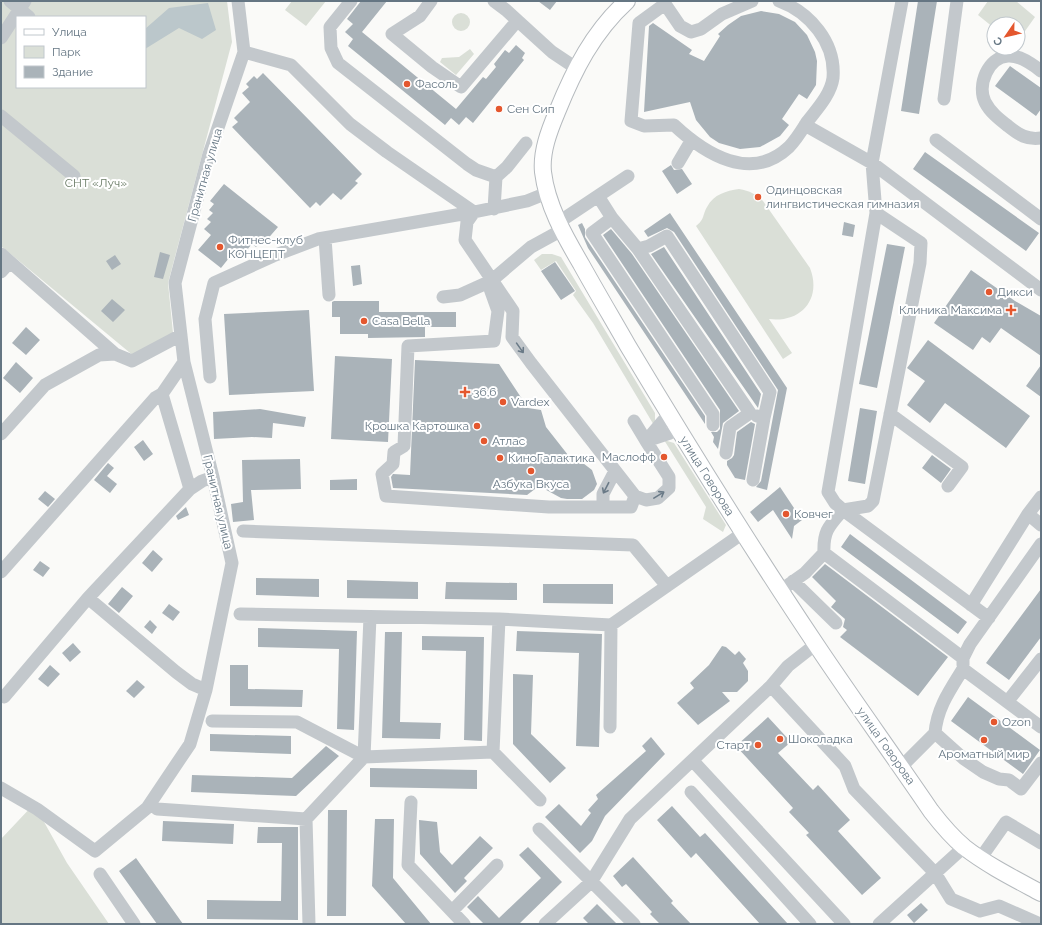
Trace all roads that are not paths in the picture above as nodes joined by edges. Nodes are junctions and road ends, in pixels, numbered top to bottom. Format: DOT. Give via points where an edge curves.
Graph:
graph roads {
  1 [pos="238,1"];
  2 [pos="351,1"];
  3 [pos="431,1"];
  4 [pos="494,1"];
  5 [pos="627,1"];
  6 [pos="752,1"];
  7 [pos="779,1"];
  8 [pos="902,1"];
  9 [pos="957,1"];
  10 [pos="664,3"];
  11 [pos="510,6"];
  12 [pos="21,7"];
  13 [pos="517,21"];
  14 [pos="1,38"];
  15 [pos="244,52"];
  16 [pos="576,68"];
  17 [pos="1041,71"];
  18 [pos="944,99"];
  19 [pos="1,116"];
  20 [pos="805,125"];
  21 [pos="1041,138"];
  22 [pos="936,140"];
  23 [pos="691,141"];
  24 [pos="526,143"];
  25 [pos="678,163"];
  26 [pos="872,163"];
  27 [pos="74,176"];
  28 [pos="628,176"];
  29 [pos="496,177"];
  30 [pos="547,193"];
  31 [pos="598,196"];
  32 [pos="494,209"];
  33 [pos="474,212"];
  34 [pos="876,213"];
  35 [pos="612,218"];
  36 [pos="1041,219"];
  37 [pos="560,226"];
  38 [pos="325,238"];
  39 [pos="638,249"];
  40 [pos="6,258"];
  41 [pos="1,272"];
  42 [pos="490,282"];
  43 [pos="1041,290"];
  44 [pos="329,295"];
  45 [pos="443,297"];
  46 [pos="181,335"];
  47 [pos="114,354"];
  48 [pos="184,362"];
  49 [pos="210,378"];
  50 [pos="162,394"];
  51 [pos="750,413"];
  52 [pos="890,414"];
  53 [pos="764,418"];
  54 [pos="634,421"];
  55 [pos="674,423"];
  56 [pos="712,425"];
  57 [pos="1,434"];
  58 [pos="646,441"];
  59 [pos="726,453"];
  60 [pos="615,471"];
  61 [pos="213,477"];
  62 [pos="753,480"];
  63 [pos="948,486"];
  64 [pos="190,489"];
  65 [pos="635,496"];
  66 [pos="1041,497"];
  67 [pos="603,507"];
  68 [pos="843,510"];
  69 [pos="1028,514"];
  70 [pos="1041,525"];
  71 [pos="243,531"];
  72 [pos="744,533"];
  73 [pos="1041,544"];
  74 [pos="824,553"];
  75 [pos="1,572"];
  76 [pos="667,586"];
  77 [pos="787,586"];
  78 [pos="88,598"];
  79 [pos="971,605"];
  80 [pos="240,614"];
  81 [pos="370,617"];
  82 [pos="989,618"];
  83 [pos="499,619"];
  84 [pos="836,623"];
  85 [pos="611,625"];
  86 [pos="816,644"];
  87 [pos="1041,659"];
  88 [pos="963,664"];
  89 [pos="770,686"];
  90 [pos="206,690"];
  91 [pos="4,697"];
  92 [pos="1008,701"];
  93 [pos="212,721"];
  94 [pos="1041,726"];
  95 [pos="610,727"];
  96 [pos="935,733"];
  97 [pos="493,752"];
  98 [pos="364,757"];
  99 [pos="692,761"];
  100 [pos="1041,763"];
  101 [pos="901,767"];
  102 [pos="1,788"];
  103 [pos="691,792"];
  104 [pos="540,800"];
  105 [pos="411,802"];
  106 [pos="157,809"];
  107 [pos="306,819"];
  108 [pos="539,829"];
  109 [pos="1041,843"];
  110 [pos="964,847"];
  111 [pos="980,859"];
  112 [pos="497,865"];
  113 [pos="935,873"];
  114 [pos="100,874"];
  115 [pos="592,882"];
  116 [pos="1041,893"];
  117 [pos="897,909"];
  118 [pos="452,911"];
  119 [pos="134,924"];
  120 [pos="309,924"];
  121 [pos="464,924"];
  122 [pos="545,924"];
  123 [pos="634,924"];
  124 [pos="810,924"];
  125 [pos="844,924"];
  126 [pos="879,924"];
  127 [pos="897,924"];
  128 [pos="1040,924"];
  1 -- 15 [label="street"];
  2 -- 29 [label="street" via="330,27 331,48 338,62 467,164"];
  3 -- 13 [label="street" via="420,16 392,34 461,88"];
  4 -- 11 [label="street"];
  5 -- 16 [label="main road, улица Говорова" via="612,15 592,41"];
  6 -- 10 [label="street" via="722,14 701,29 691,32 680,26"];
  7 -- 20 [label="street" via="797,9 811,20 824,38 832,59 833,78 828,93"];
  8 -- 26 [label="street"];
  9 -- 18 [label="street"];
  10 -- 23 [label="street" via="639,23 631,121 644,126 674,125"];
  11 -- 13 [label="street"];
  12 -- 14 [label="street"];
  13 -- 16 [label="street" via="552,52"];
  15 -- 33 [label="street" via="291,65 350,124"];
  15 -- 46 [label="street, Гранитная улица" via="209,154 175,282"];
  16 -- 30 [label="main road, улица Говорова" via="546,144 543,166"];
  17 -- 21 [label="street" via="1018,57 1007,56 997,60 989,68 983,78 983,88 984,101 992,113 1019,135 1032,139"];
  19 -- 27 [label="street"];
  20 -- 23 [label="street" via="790,146 774,158 757,164 741,164 725,159"];
  20 -- 26 [label="street"];
  22 -- 36 [label="street"];
  23 -- 25 [label="street"];
  24 -- 29 [label="street"];
  26 -- 34 [label="street"];
  26 -- 43 [label="street"];
  28 -- 31 [label="street"];
  29 -- 32 [label="street"];
  30 -- 32 [label="street"];
  30 -- 37 [label="main road, улица Говорова"];
  31 -- 35 [label="street"];
  31 -- 37 [label="street"];
  32 -- 33 [label="street"];
  33 -- 38 [label="street"];
  33 -- 42 [label="street" via="467,222 465,240"];
  34 -- 52 [label="street" via="921,243 920,263"];
  34 -- 68 [label="street" via="828,492"];
  35 -- 39 [label="street"];
  35 -- 56 [label="street" via="592,233 713,414"];
  37 -- 42 [label="street"];
  37 -- 55 [label="main road, улица Говорова"];
  38 -- 44 [label="street"];
  38 -- 49 [label="street" via="273,256 214,283 205,319"];
  39 -- 51 [label="street"];
  39 -- 53 [label="street" via="666,236 770,392"];
  40 -- 41 [label="street"];
  40 -- 47 [label="street"];
  42 -- 45 [label="street" via="460,295"];
  42 -- 60 [label="street, one-way" via="513,311 512,336 546,384"];
  42 -- 67 [label="street" via="498,311 494,340 408,346 404,446 394,452 393,464 382,474 386,496 550,507"];
  46 -- 47 [label="street" via="132,361"];
  46 -- 48 [label="street, Гранитная улица"];
  47 -- 57 [label="street" via="99,356 45,385"];
  48 -- 50 [label="street"];
  48 -- 61 [label="street, Гранитная улица"];
  50 -- 64 [label="street"];
  50 -- 75 [label="street" via="155,398"];
  51 -- 53 [label="street"];
  51 -- 59 [label="street" via="730,427"];
  52 -- 63 [label="street" via="962,467"];
  52 -- 68 [label="street" via="873,501 868,506"];
  53 -- 62 [label="street"];
  54 -- 58 [label="street"];
  55 -- 58 [label="street" via="663,421"];
  55 -- 72 [label="main road, улица Говорова"];
  65 -- 58 [label="street, one-way" via="646,500 658,498 669,488 669,477"];
  60 -- 65 [label="street"];
  60 -- 67 [label="street, one-way" via="603,494"];
  61 -- 64 [label="street"];
  61 -- 90 [label="street, Гранитная улица" via="232,563"];
  64 -- 78 [label="street"];
  65 -- 67 [label="street" via="631,507"];
  66 -- 69 [label="street"];
  68 -- 74 [label="street" via="826,530 823,540"];
  68 -- 79 [label="street"];
  69 -- 70 [label="street"];
  69 -- 79 [label="street"];
  71 -- 76 [label="street" via="633,545"];
  72 -- 76 [label="street"];
  72 -- 77 [label="main road, улица Говорова"];
  73 -- 82 [label="street"];
  74 -- 77 [label="street" via="805,573"];
  74 -- 88 [label="street"];
  76 -- 85 [label="street"];
  77 -- 84 [label="street"];
  77 -- 86 [label="main road, улица Говорова"];
  78 -- 90 [label="street" via="192,684"];
  78 -- 91 [label="street"];
  79 -- 82 [label="street"];
  80 -- 81 [label="street"];
  81 -- 83 [label="street"];
  81 -- 98 [label="street"];
  82 -- 88 [label="street" via="970,644"];
  83 -- 85 [label="street"];
  83 -- 97 [label="street"];
  85 -- 95 [label="street"];
  86 -- 89 [label="street" via="788,666"];
  86 -- 101 [label="main road, улица Говорова"];
  87 -- 92 [label="street"];
  88 -- 92 [label="street"];
  88 -- 96 [label="street" via="940,708"];
  89 -- 99 [label="street"];
  89 -- 113 [label="street" via="845,766 854,790"];
  90 -- 102 [label="street, Гранитная улица" via="190,744 147,808 95,851 37,809"];
  92 -- 94 [label="street"];
  93 -- 98 [label="street" via="297,722"];
  96 -- 100 [label="street" via="983,772 1009,780 1021,789"];
  96 -- 101 [label="street"];
  97 -- 98 [label="street"];
  97 -- 104 [label="street"];
  98 -- 107 [label="street"];
  99 -- 115 [label="street" via="630,819"];
  99 -- 125 [label="street"];
  101 -- 110 [label="main road, улица Говорова" via="931,811"];
  103 -- 124 [label="street"];
  105 -- 118 [label="street" via="408,865"];
  106 -- 107 [label="street"];
  107 -- 120 [label="street"];
  108 -- 115 [label="street"];
  109 -- 111 [label="street" via="1006,822"];
  110 -- 111 [label="main road, улица Говорова"];
  110 -- 113 [label="street"];
  111 -- 116 [label="main road, улица Говорова"];
  112 -- 118 [label="street"];
  113 -- 117 [label="street"];
  113 -- 128 [label="street" via="951,899 980,911 998,906"];
  114 -- 119 [label="street"];
  115 -- 122 [label="street"];
  115 -- 123 [label="street"];
  117 -- 126 [label="street"];
  117 -- 127 [label="street"];
  118 -- 121 [label="street"];
}
